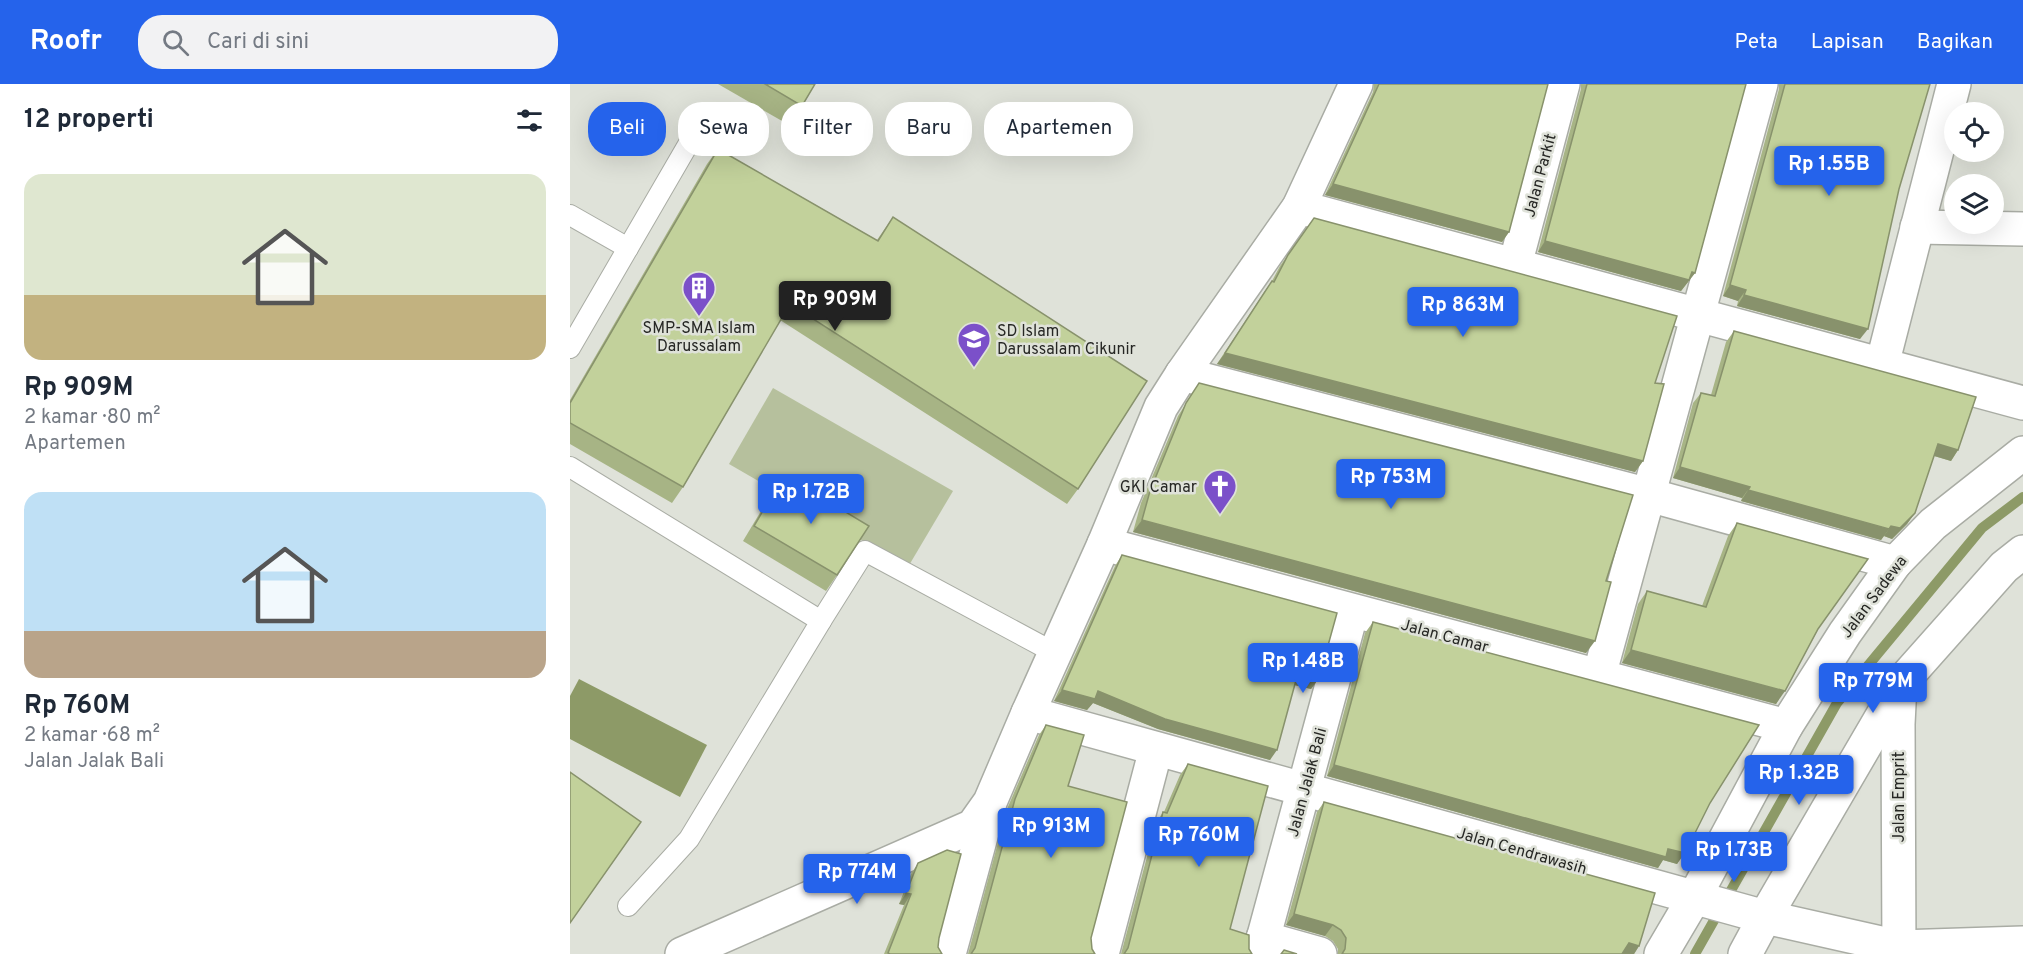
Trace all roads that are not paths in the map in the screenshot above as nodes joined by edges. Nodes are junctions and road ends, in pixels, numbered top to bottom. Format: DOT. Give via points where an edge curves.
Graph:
graph roads {
  1 [pos="1356,84"];
  2 [pos="1563,84"];
  3 [pos="1761,84"];
  4 [pos="1954,84"];
  5 [pos="681,156"];
  6 [pos="1299,207"];
  7 [pos="570,215"];
  8 [pos="1917,227"];
  9 [pos="2023,229"];
  10 [pos="628,248"];
  11 [pos="1515,266"];
  12 [pos="1698,316"];
  13 [pos="570,348"];
  14 [pos="1882,365"];
  15 [pos="1182,374"];
  16 [pos="2023,403"];
  17 [pos="2023,453"];
  18 [pos="570,467"];
  19 [pos="1649,495"];
  20 [pos="1104,544"];
  21 [pos="2017,562"];
  22 [pos="1895,563"];
  23 [pos="1352,611"];
  24 [pos="821,621"];
  25 [pos="1055,653"];
  26 [pos="1599,676"];
  27 [pos="1900,684"];
  28 [pos="1028,713"];
  29 [pos="1786,726"];
  30 [pos="1156,749"];
  31 [pos="1304,790"];
  32 [pos="990,802"];
  33 [pos="1702,900"];
  34 [pos="628,906"];
  35 [pos="1755,915"];
  36 [pos="2023,943"];
  37 [pos="1261,946"];
  38 [pos="1899,951"];
  39 [pos="682,954"];
  40 [pos="949,954"];
  41 [pos="1102,954"];
  42 [pos="1320,954"];
  43 [pos="1661,954"];
  44 [pos="1745,954"];
  1 -- 6 [label="street"];
  2 -- 11 [label="street, Jalan Parkit"];
  3 -- 12 [label="street"];
  4 -- 8 [label="street"];
  5 -- 10 [label="lane"];
  6 -- 11 [label="street"];
  6 -- 15 [label="street"];
  7 -- 10 [label="lane"];
  8 -- 9 [label="street"];
  8 -- 14 [label="street"];
  10 -- 13 [label="lane"];
  11 -- 12 [label="street"];
  12 -- 14 [label="street"];
  12 -- 19 [label="street"];
  14 -- 16 [label="street"];
  15 -- 19 [label="street"];
  15 -- 20 [label="street" via="1161,407"];
  17 -- 22 [label="street, Jalan Sadewa" via="1934,524"];
  18 -- 24 [label="lane"];
  19 -- 22 [label="street"];
  19 -- 26 [label="street"];
  20 -- 23 [label="street, Jalan Camar"];
  20 -- 25 [label="street"];
  21 -- 27 [label="street"];
  22 -- 29 [label="street, Jalan Sadewa"];
  23 -- 26 [label="street, Jalan Camar"];
  23 -- 31 [label="street, Jalan Jalak Bali"];
  24 -- 25 [label="lane" via="865,551"];
  24 -- 34 [label="lane" via="689,839"];
  25 -- 28 [label="street"];
  26 -- 29 [label="street, Jalan Camar"];
  27 -- 35 [label="street"];
  27 -- 38 [label="street, Jalan Emprit"];
  28 -- 30 [label="street, Jalan Cendrawasih"];
  28 -- 32 [label="street"];
  29 -- 33 [label="street, Jalan Sadewa"];
  30 -- 31 [label="street, Jalan Cendrawasih"];
  30 -- 41 [label="street"];
  31 -- 33 [label="street, Jalan Cendrawasih"];
  31 -- 37 [label="street, Jalan Jalak Bali"];
  32 -- 39 [label="street" via="974,825"];
  32 -- 40 [label="street"];
  33 -- 35 [label="street, Jalan Cendrawasih"];
  33 -- 43 [label="street, Jalan Sadewa"];
  35 -- 38 [label="street, Jalan Cendrawasih"];
  35 -- 44 [label="street"];
  36 -- 38 [label="street, Jalan Cendrawasih"];
  37 -- 42 [label="street"];
}
